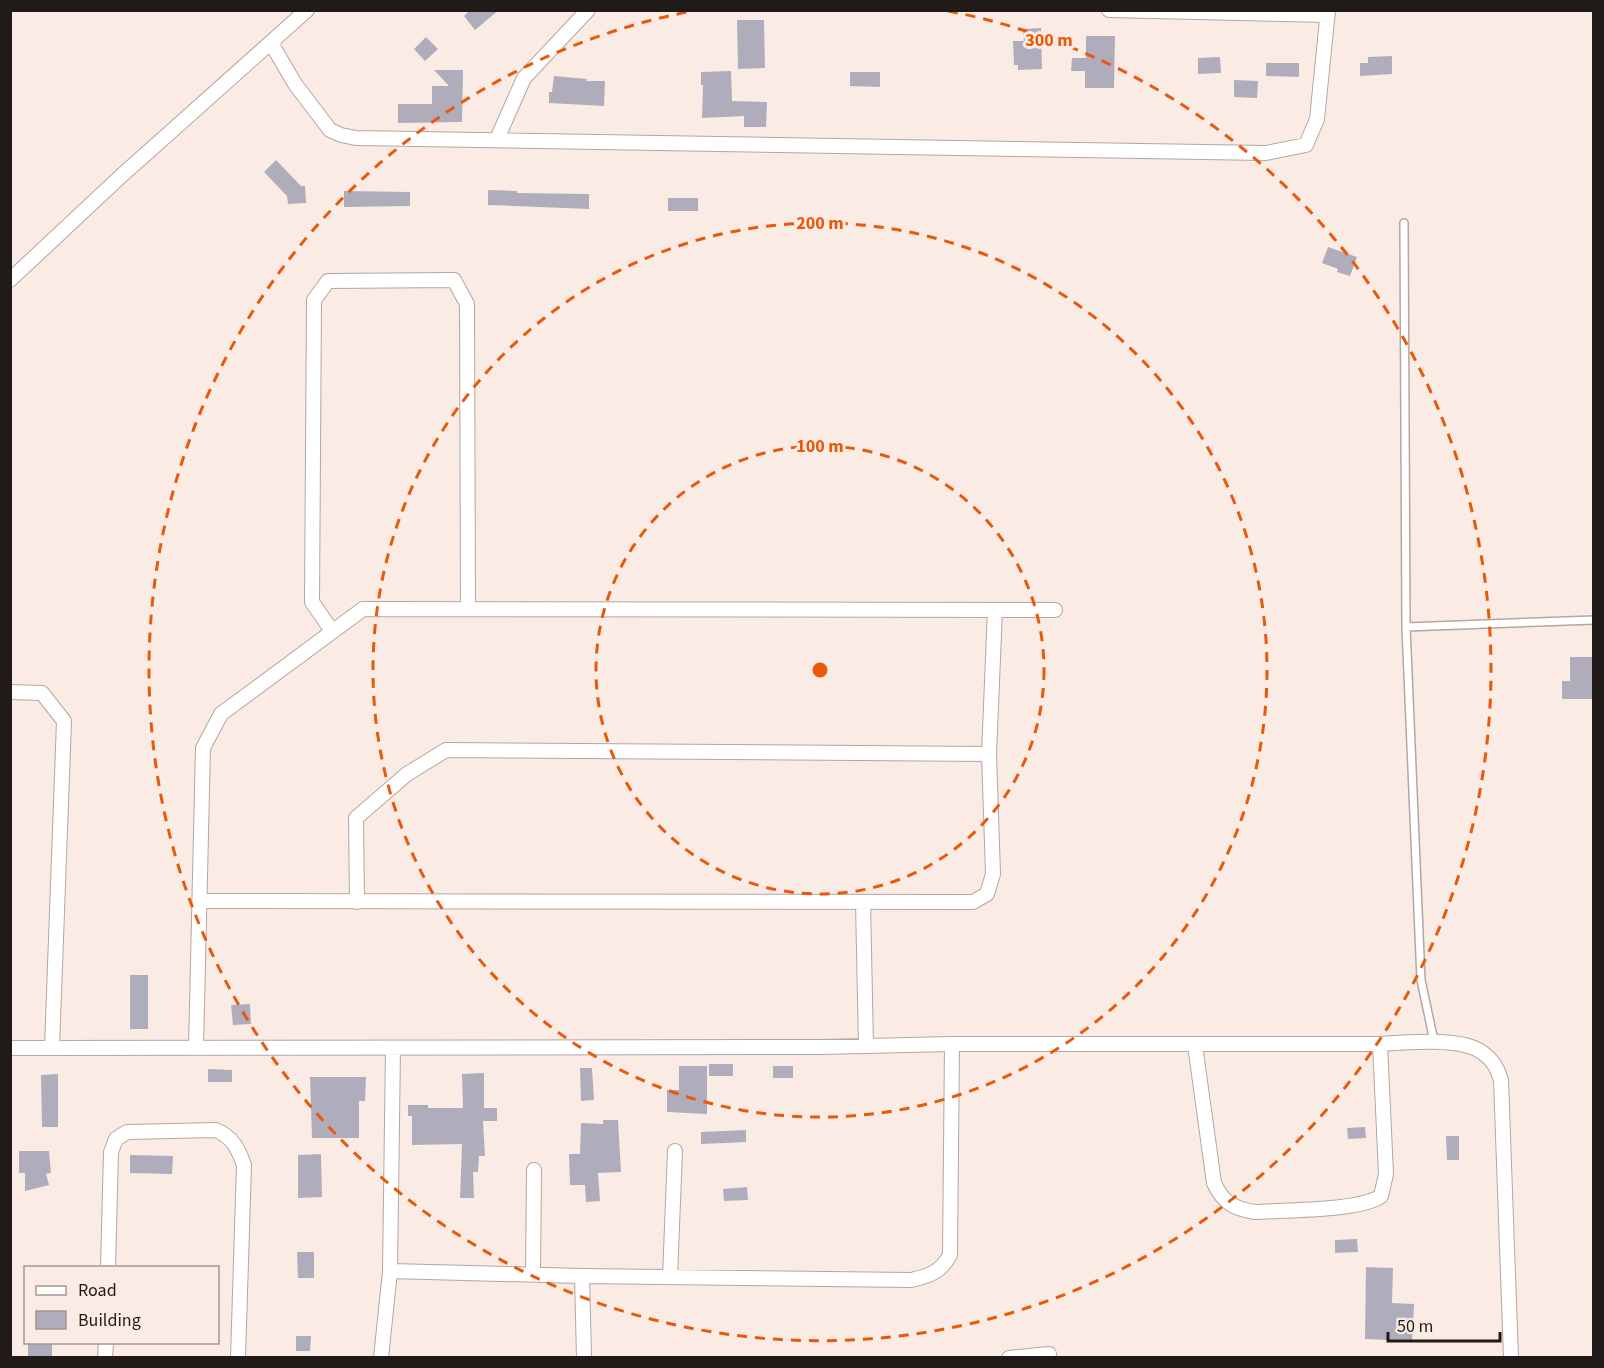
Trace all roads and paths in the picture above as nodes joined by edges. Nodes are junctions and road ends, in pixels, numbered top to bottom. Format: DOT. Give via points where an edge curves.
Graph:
graph roads {
  1 [pos="308,10"];
  2 [pos="588,10"];
  3 [pos="1109,10"];
  4 [pos="1328,13"];
  5 [pos="271,44"];
  6 [pos="497,140"];
  7 [pos="1404,223"];
  8 [pos="10,280"];
  9 [pos="468,609"];
  10 [pos="994,610"];
  11 [pos="1056,610"];
  12 [pos="1593,620"];
  13 [pos="1406,627"];
  14 [pos="332,632"];
  15 [pos="10,692"];
  16 [pos="989,754"];
  17 [pos="200,901"];
  18 [pos="357,902"];
  19 [pos="863,902"];
  20 [pos="1434,1041"];
  21 [pos="952,1044"];
  22 [pos="1195,1044"];
  23 [pos="1380,1044"];
  24 [pos="866,1046"];
  25 [pos="10,1048"];
  26 [pos="52,1048"];
  27 [pos="196,1048"];
  28 [pos="393,1048"];
  29 [pos="675,1151"];
  30 [pos="534,1170"];
  31 [pos="108,1266"];
  32 [pos="390,1271"];
  33 [pos="533,1274"];
  34 [pos="582,1276"];
  35 [pos="670,1277"];
  36 [pos="1049,1354"];
  37 [pos="238,1358"];
  38 [pos="381,1358"];
  39 [pos="584,1358"];
  40 [pos="1009,1358"];
  41 [pos="1511,1358"];
  1 -- 5 [label="street"];
  2 -- 6 [label="street" via="524,78"];
  3 -- 4 [label="street"];
  4 -- 6 [label="street" via="1317,119 1306,145 1266,153"];
  5 -- 6 [label="street" via="330,130 341,135"];
  5 -- 8 [label="street"];
  7 -- 13 [label="lane"];
  9 -- 10 [label="street"];
  9 -- 14 [label="street" via="363,609"];
  9 -- 14 [label="street" via="467,304 454,280 328,281 314,300 312,602"];
  10 -- 11 [label="street"];
  10 -- 16 [label="street"];
  12 -- 13 [label="lane"];
  13 -- 20 [label="lane" via="1420,980"];
  14 -- 17 [label="street" via="221,714 204,748"];
  15 -- 26 [label="street" via="42,693 64,721"];
  16 -- 18 [label="street" via="447,750 407,774 356,818"];
  16 -- 19 [label="street" via="993,874 987,894 973,902"];
  17 -- 18 [label="street"];
  17 -- 27 [label="street"];
  18 -- 19 [label="street"];
  19 -- 24 [label="street"];
  20 -- 23 [label="street"];
  20 -- 41 [label="street" via="1485,1053 1501,1080"];
  21 -- 22 [label="street"];
  21 -- 24 [label="street"];
  21 -- 35 [label="street" via="950,1255 936,1273 911,1280"];
  22 -- 23 [label="street"];
  22 -- 23 [label="street" via="1214,1183 1229,1204 1255,1212 1355,1205 1381,1196 1386,1174"];
  24 -- 28 [label="street"];
  25 -- 26 [label="street"];
  26 -- 27 [label="street"];
  27 -- 28 [label="street"];
  28 -- 32 [label="street"];
  29 -- 35 [label="street"];
  30 -- 33 [label="street"];
  31 -- 37 [label="street" via="111,1152 116,1139 127,1132 216,1130 227,1135 244,1165"];
  32 -- 33 [label="street"];
  32 -- 38 [label="street"];
  33 -- 34 [label="street"];
  34 -- 35 [label="street"];
  34 -- 39 [label="street"];
  36 -- 40 [label="street"];
}
